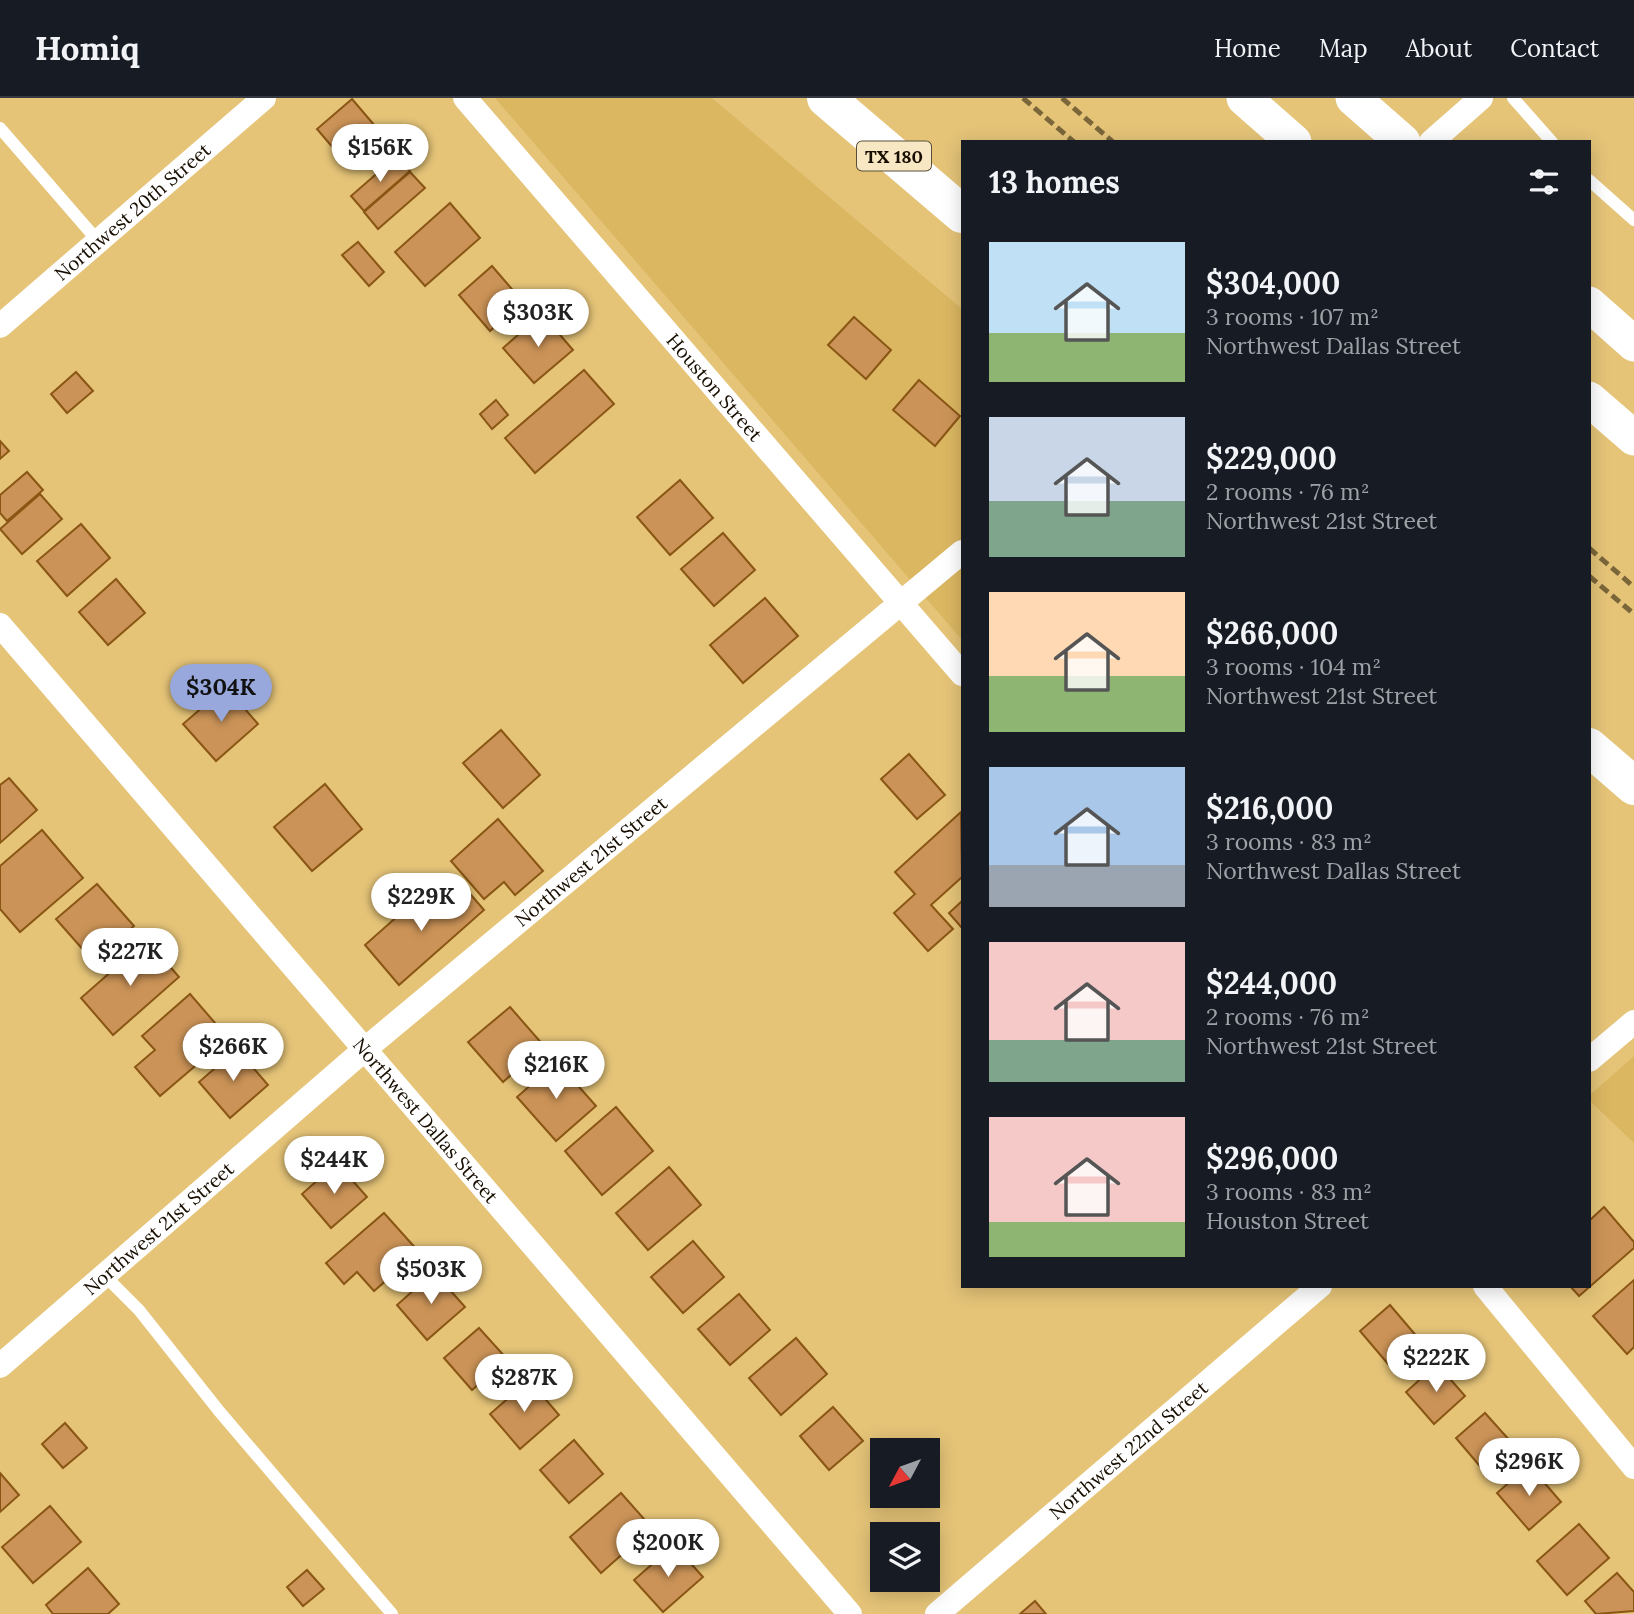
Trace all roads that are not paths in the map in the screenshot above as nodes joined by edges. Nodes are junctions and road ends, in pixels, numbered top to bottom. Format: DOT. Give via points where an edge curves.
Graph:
graph roads {
  1 [pos="264,98"];
  2 [pos="465,98"];
  3 [pos="827,98"];
  4 [pos="1244,98"];
  5 [pos="1353,98"];
  6 [pos="1481,98"];
  7 [pos="1513,98"];
  8 [pos="0,128"];
  9 [pos="1292,140"];
  10 [pos="1401,140"];
  11 [pos="1433,140"];
  12 [pos="1550,140"];
  13 [pos="1591,182"];
  14 [pos="961,213"];
  15 [pos="1634,220"];
  16 [pos="98,241"];
  17 [pos="1591,306"];
  18 [pos="0,326"];
  19 [pos="1634,344"];
  20 [pos="1591,401"];
  21 [pos="1634,438"];
  22 [pos="959,561"];
  23 [pos="902,605"];
  24 [pos="0,625"];
  25 [pos="961,673"];
  26 [pos="1591,749"];
  27 [pos="1634,786"];
  28 [pos="1634,1023"];
  29 [pos="364,1050"];
  30 [pos="1591,1058"];
  31 [pos="104,1275"];
  32 [pos="1318,1288"];
  33 [pos="1487,1288"];
  34 [pos="0,1366"];
  35 [pos="1634,1467"];
  36 [pos="392,1614"];
  37 [pos="850,1614"];
  38 [pos="937,1614"];
  1 -- 16 [label="street, Northwest 20th Street"];
  2 -- 23 [label="street, Houston Street"];
  3 -- 14 [label="main road, TX 180"];
  4 -- 9 [label="main road"];
  5 -- 10 [label="main road"];
  6 -- 11 [label="street"];
  7 -- 12 [label="lane"];
  8 -- 16 [label="lane"];
  13 -- 15 [label="lane"];
  16 -- 18 [label="street, Northwest 20th Street"];
  17 -- 19 [label="main road"];
  20 -- 21 [label="main road"];
  22 -- 23 [label="street, Northwest 21st Street"];
  23 -- 25 [label="street, Houston Street"];
  23 -- 29 [label="street, Northwest 21st Street"];
  24 -- 29 [label="street, Northwest Dallas Street"];
  26 -- 27 [label="main road"];
  28 -- 30 [label="street"];
  29 -- 31 [label="street, Northwest 21st Street"];
  29 -- 37 [label="street, Northwest Dallas Street"];
  31 -- 34 [label="street, Northwest 21st Street"];
  31 -- 36 [label="lane" via="139,1310"];
  32 -- 38 [label="street, Northwest 22nd Street"];
  33 -- 35 [label="street"];
}
